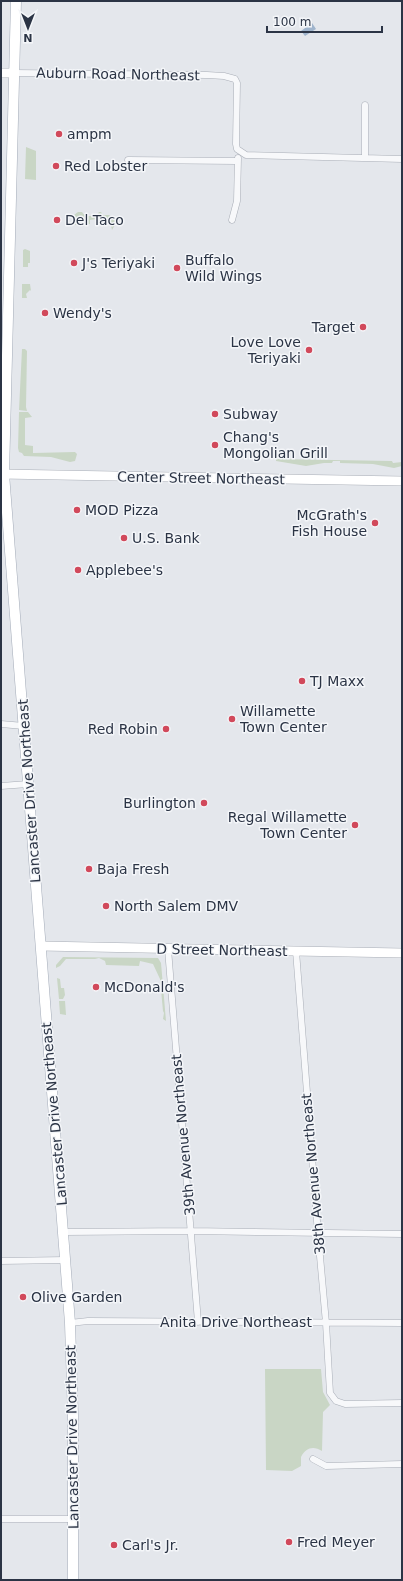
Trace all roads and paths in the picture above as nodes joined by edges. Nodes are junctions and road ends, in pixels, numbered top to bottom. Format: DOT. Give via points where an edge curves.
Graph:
graph roads {
  1 [pos="16,1"];
  2 [pos="1,73"];
  3 [pos="14,73"];
  4 [pos="365,105"];
  5 [pos="240,153"];
  6 [pos="365,158"];
  7 [pos="402,159"];
  8 [pos="128,160"];
  9 [pos="237,161"];
  10 [pos="232,220"];
  11 [pos="3,474"];
  12 [pos="402,481"];
  13 [pos="1,724"];
  14 [pos="24,726"];
  15 [pos="28,784"];
  16 [pos="1,786"];
  17 [pos="41,946"];
  18 [pos="168,949"];
  19 [pos="296,951"];
  20 [pos="402,953"];
  21 [pos="191,1231"];
  22 [pos="64,1232"];
  23 [pos="318,1234"];
  24 [pos="402,1234"];
  25 [pos="66,1260"];
  26 [pos="1,1261"];
  27 [pos="198,1322"];
  28 [pos="70,1323"];
  29 [pos="326,1323"];
  30 [pos="402,1324"];
  31 [pos="402,1403"];
  32 [pos="313,1459"];
  33 [pos="402,1464"];
  34 [pos="1,1519"];
  35 [pos="74,1519"];
  36 [pos="73,1580"];
  1 -- 3 [label="main road, Lancaster Drive Northeast"];
  2 -- 3 [label="main road, Auburn Road Northeast"];
  3 -- 5 [label="street, Auburn Road Northeast" via="207,75 235,79 236,144"];
  3 -- 11 [label="main road, Lancaster Drive Northeast"];
  4 -- 6 [label="street"];
  5 -- 6 [label="street" via="252,156"];
  5 -- 9 [label="street"];
  6 -- 7 [label="street"];
  8 -- 9 [label="street"];
  9 -- 10 [label="street" via="237,201"];
  11 -- 12 [label="main road, Center Street Northeast"];
  11 -- 14 [label="main road, Lancaster Drive Northeast"];
  13 -- 14 [label="street"];
  14 -- 15 [label="main road, Lancaster Drive Northeast"];
  15 -- 16 [label="street"];
  15 -- 17 [label="main road, Lancaster Drive Northeast"];
  17 -- 18 [label="main road, D Street Northeast"];
  17 -- 22 [label="main road, Lancaster Drive Northeast"];
  18 -- 19 [label="main road, D Street Northeast"];
  18 -- 21 [label="street, 39th Avenue Northeast"];
  19 -- 20 [label="main road, D Street Northeast"];
  19 -- 23 [label="street, 38th Avenue Northeast"];
  21 -- 22 [label="street"];
  21 -- 23 [label="street"];
  21 -- 27 [label="street, 39th Avenue Northeast"];
  22 -- 25 [label="main road, Lancaster Drive Northeast"];
  23 -- 24 [label="street"];
  23 -- 29 [label="street, 38th Avenue Northeast"];
  25 -- 26 [label="street"];
  25 -- 28 [label="main road, Lancaster Drive Northeast"];
  27 -- 28 [label="street, Anita Drive Northeast"];
  27 -- 29 [label="street, Anita Drive Northeast"];
  28 -- 35 [label="main road, Lancaster Drive Northeast"];
  29 -- 30 [label="street, Anita Drive Northeast"];
  29 -- 31 [label="street, 38th Avenue Northeast" via="329,1385 332,1397 345,1404"];
  32 -- 33 [label="street" via="326,1466"];
  34 -- 35 [label="street"];
  35 -- 36 [label="main road, Lancaster Drive Northeast"];
}
